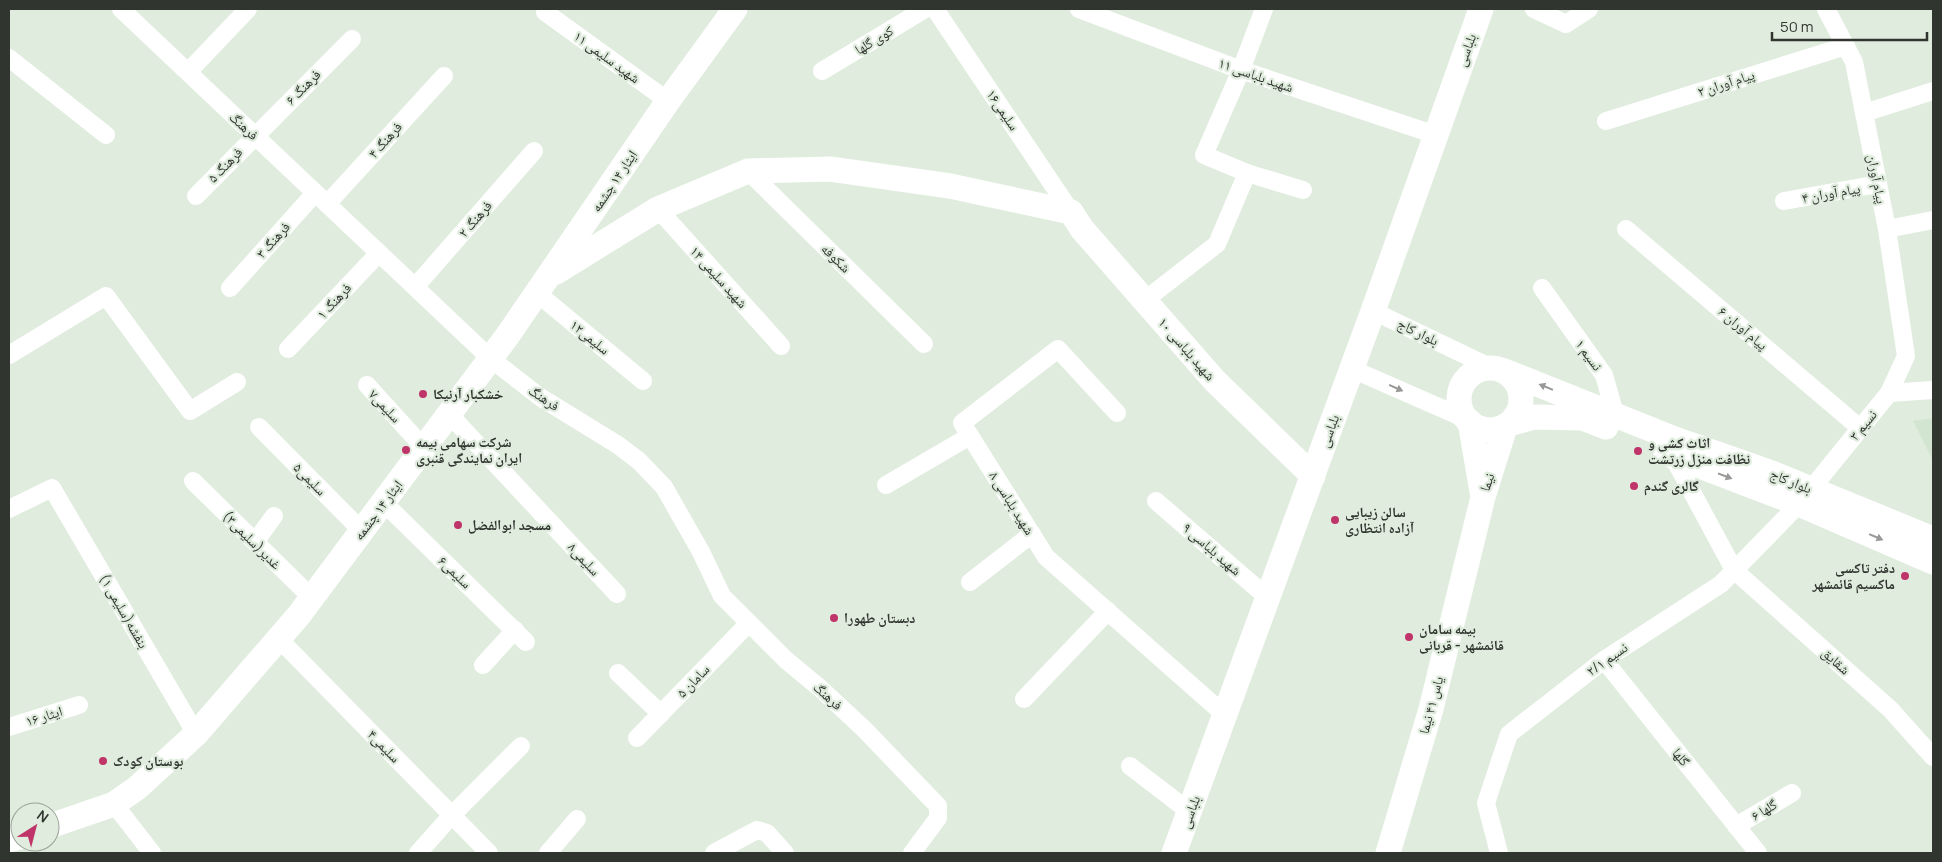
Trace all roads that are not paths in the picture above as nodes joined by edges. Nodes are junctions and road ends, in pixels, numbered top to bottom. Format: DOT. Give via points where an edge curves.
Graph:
graph roads {
  1 [pos="121,9"];
  2 [pos="248,9"];
  3 [pos="735,9"];
  4 [pos="925,9"];
  5 [pos="935,9"];
  6 [pos="1079,9"];
  7 [pos="1264,9"];
  8 [pos="1481,9"];
  9 [pos="1534,9"];
  10 [pos="1589,9"];
  11 [pos="1826,9"];
  12 [pos="545,12"];
  13 [pos="352,39"];
  14 [pos="1846,46"];
  15 [pos="9,58"];
  16 [pos="1241,70"];
  17 [pos="822,71"];
  18 [pos="188,72"];
  19 [pos="444,76"];
  20 [pos="1933,91"];
  21 [pos="668,101"];
  22 [pos="1864,113"];
  23 [pos="1606,121"];
  24 [pos="254,135"];
  25 [pos="1436,135"];
  26 [pos="106,136"];
  27 [pos="534,151"];
  28 [pos="748,171"];
  29 [pos="1247,173"];
  30 [pos="1878,184"];
  31 [pos="1303,190"];
  32 [pos="196,196"];
  33 [pos="321,198"];
  34 [pos="1784,201"];
  35 [pos="658,209"];
  36 [pos="1071,212"];
  37 [pos="1933,220"];
  38 [pos="1626,229"];
  39 [pos="1887,229"];
  40 [pos="379,253"];
  41 [pos="542,285"];
  42 [pos="415,287"];
  43 [pos="230,288"];
  44 [pos="1542,288"];
  45 [pos="1145,300"];
  46 [pos="1373,311"];
  47 [pos="924,344"];
  48 [pos="781,346"];
  49 [pos="288,349"];
  50 [pos="9,355"];
  51 [pos="1906,356"];
  52 [pos="491,358"];
  53 [pos="1352,369"];
  54 [pos="1498,369"];
  55 [pos="643,381"];
  56 [pos="237,382"];
  57 [pos="367,386"];
  58 [pos="1933,390"];
  59 [pos="1889,393"];
  60 [pos="1117,413"];
  61 [pos="449,414"];
  62 [pos="1468,420"];
  63 [pos="1615,422"];
  64 [pos="1507,425"];
  65 [pos="259,427"];
  66 [pos="1860,428"];
  67 [pos="970,436"];
  68 [pos="1674,447"];
  69 [pos="424,448"];
  70 [pos="1313,476"];
  71 [pos="193,481"];
  72 [pos="886,485"];
  73 [pos="1805,496"];
  74 [pos="1483,497"];
  75 [pos="1156,501"];
  76 [pos="383,502"];
  77 [pos="9,510"];
  78 [pos="274,516"];
  79 [pos="362,531"];
  80 [pos="1032,534"];
  81 [pos="1933,539"];
  82 [pos="255,542"];
  83 [pos="1933,562"];
  84 [pos="1734,570"];
  85 [pos="970,582"];
  86 [pos="617,594"];
  87 [pos="312,598"];
  88 [pos="1268,598"];
  89 [pos="1108,611"];
  90 [pos="748,624"];
  91 [pos="279,639"];
  92 [pos="1604,660"];
  93 [pos="483,665"];
  94 [pos="618,673"];
  95 [pos="1024,699"];
  96 [pos="79,705"];
  97 [pos="661,714"];
  98 [pos="1225,715"];
  99 [pos="9,727"];
  100 [pos="196,734"];
  101 [pos="637,738"];
  102 [pos="521,746"];
  103 [pos="1932,753"];
  104 [pos="1130,766"];
  105 [pos="1792,793"];
  106 [pos="114,804"];
  107 [pos="1190,812"];
  108 [pos="452,815"];
  109 [pos="577,818"];
  110 [pos="60,823"];
  111 [pos="1736,826"];
  112 [pos="1500,851"];
  113 [pos="152,853"];
  114 [pos="418,853"];
  115 [pos="489,853"];
  116 [pos="548,853"];
  117 [pos="714,853"];
  118 [pos="785,853"];
  119 [pos="912,853"];
  120 [pos="1174,853"];
  121 [pos="1388,853"];
  122 [pos="1758,853"];
  1 -- 18 [label="street, فرهنگ"];
  2 -- 18 [label="street"];
  3 -- 21 [label="street, ایثار ۱۴ چشمه"];
  4 -- 17 [label="street, کوی گلها"];
  5 -- 36 [label="street, سلیمی۱۶"];
  6 -- 16 [label="street, شهید بلباسی ١١"];
  7 -- 16 [label="street"];
  8 -- 25 [label="street, بلباسی"];
  9 -- 10 [label="street" via="1566,24"];
  11 -- 14 [label="street, پیام آوران"];
  12 -- 21 [label="street, شهید سلیمی ۱۱"];
  13 -- 24 [label="street, فرهنگ ۶"];
  14 -- 22 [label="street, پیام آوران" via="1854,62"];
  14 -- 23 [label="street, پیام آوران ۲"];
  15 -- 26 [label="street"];
  16 -- 25 [label="street, شهید بلباسی ١١"];
  16 -- 29 [label="street" via="1204,155"];
  18 -- 24 [label="street, فرهنگ"];
  19 -- 33 [label="street, فرهنگ ۴"];
  20 -- 22 [label="street"];
  21 -- 41 [label="street, ایثار ۱۴ چشمه"];
  22 -- 30 [label="street, پیام آوران"];
  24 -- 32 [label="street, فرهنگ ۵"];
  24 -- 33 [label="street, فرهنگ"];
  25 -- 46 [label="street, بلباسی"];
  27 -- 42 [label="street, فرهنگ ۲"];
  28 -- 35 [label="street"];
  28 -- 36 [label="street" via="830,169 950,186"];
  28 -- 47 [label="street, شکوفه"];
  29 -- 31 [label="street"];
  29 -- 45 [label="street" via="1217,244"];
  30 -- 34 [label="street, پیام آوران ۴"];
  30 -- 39 [label="street, پیام آوران"];
  33 -- 40 [label="street, فرهنگ"];
  33 -- 43 [label="street, فرهنگ ۳"];
  35 -- 41 [label="street"];
  35 -- 48 [label="street, شهید سلیمی ۱۴"];
  36 -- 45 [label="street, شهید بلباسی ١٠"];
  37 -- 39 [label="street"];
  38 -- 66 [label="street, پیام آوران ۶"];
  39 -- 51 [label="street, پیام آوران"];
  40 -- 42 [label="street, فرهنگ"];
  40 -- 49 [label="street, فرهنگ ۱"];
  41 -- 52 [label="street, ایثار ۱۴ چشمه"];
  41 -- 55 [label="street, سلیمی۱۲"];
  42 -- 52 [label="street, فرهنگ"];
  44 -- 63 [label="street, نسیم ۱" via="1604,375"];
  45 -- 70 [label="street, شهید بلباسی ١٠" via="1215,381"];
  46 -- 53 [label="street, بلباسی"];
  46 -- 54 [label="street, بلوار کاج"];
  50 -- 56 [label="street" via="106,296 190,411"];
  51 -- 59 [label="street, نسیم ۳"];
  52 -- 61 [label="street, ایثار ۱۴ چشمه"];
  52 -- 90 [label="street, فرهنگ" via="540,396 618,445 646,468 664,487 722,596"];
  53 -- 62 [label="street, one-way"];
  53 -- 70 [label="street, بلباسی"];
  54 -- 62 [label="street" via="1480,369 1464,381 1459,400"];
  63 -- 54 [label="street, بلوار کاج, one-way"];
  54 -- 64 [label="street" via="1515,379 1522,400 1520,410"];
  57 -- 69 [label="street, سلیمی۷"];
  58 -- 59 [label="street"];
  59 -- 66 [label="street, نسیم ۳"];
  60 -- 67 [label="street" via="1058,349 962,423"];
  61 -- 69 [label="street, ایثار ۱۴ چشمه"];
  61 -- 86 [label="street, سلیمی۸"];
  62 -- 64 [label="street" via="1484,430"];
  62 -- 74 [label="street, نیما"];
  63 -- 64 [label="street, بلوار کاج" via="1534,417"];
  63 -- 68 [label="street, بلوار کاج"];
  64 -- 74 [label="street, نیما"];
  65 -- 79 [label="street, سلیمی۵"];
  66 -- 73 [label="street, نسیم ۳"];
  67 -- 72 [label="street"];
  67 -- 80 [label="street, شهید بلباسی ۸"];
  68 -- 73 [label="street, بلوار کاج" via="1772,473"];
  68 -- 84 [label="street, شقایق"];
  69 -- 76 [label="street, ایثار ۱۴ چشمه"];
  70 -- 88 [label="street, بلباسی"];
  71 -- 82 [label="street, غدیر(سلیمی۳)"];
  73 -- 81 [label="street, بلوار کاج"];
  73 -- 83 [label="street, بلوار کاج, one-way"];
  73 -- 84 [label="street, نسیم ۲/۱"];
  74 -- 121 [label="street, یاس ۴۱ نیما" via="1431,709"];
  75 -- 88 [label="street, شهید بلباسی ۹"];
  76 -- 79 [label="street, ایثار ۱۴ چشمه"];
  76 -- 93 [label="street, سلیمی۶" via="520,636"];
  77 -- 100 [label="street, بنفشه(سلیمی ۱)" via="52,488"];
  78 -- 82 [label="street"];
  79 -- 87 [label="street, ایثار ۱۴ چشمه"];
  80 -- 85 [label="street"];
  80 -- 89 [label="street, شهید بلباسی ۸" via="1046,557"];
  82 -- 87 [label="street, غدیر(سلیمی۳)"];
  84 -- 92 [label="street, نسیم ۲/۱" via="1721,584"];
  84 -- 103 [label="street, شقایق" via="1890,709"];
  87 -- 91 [label="street, ایثار ۱۴ چشمه"];
  88 -- 98 [label="street, بلباسی"];
  89 -- 95 [label="street"];
  89 -- 98 [label="street, شهید بلباسی ۸"];
  90 -- 97 [label="street, سامان ۵"];
  90 -- 119 [label="street, فرهنگ" via="857,722 938,806 938,818"];
  91 -- 100 [label="street, ایثار ۱۴ چشمه"];
  91 -- 108 [label="street, سلیمی۴"];
  92 -- 111 [label="street, گلها"];
  92 -- 112 [label="street, نسیم ۲/۱" via="1509,734 1486,804"];
  94 -- 97 [label="street"];
  96 -- 99 [label="street, ایثار ۱۶"];
  97 -- 101 [label="street, سامان ۵"];
  98 -- 107 [label="street, بلباسی"];
  100 -- 106 [label="street, ایثار ۱۴ چشمه" via="138,788"];
  102 -- 108 [label="street"];
  104 -- 107 [label="street"];
  105 -- 111 [label="street, گلها ۶"];
  106 -- 110 [label="street, ایثار ۱۴ چشمه"];
  106 -- 113 [label="street"];
  107 -- 120 [label="street, بلباسی"];
  108 -- 114 [label="street"];
  108 -- 115 [label="street, سلیمی۴"];
  109 -- 116 [label="street"];
  111 -- 122 [label="street, گلها"];
  117 -- 118 [label="street" via="758,830 767,833"];
}
